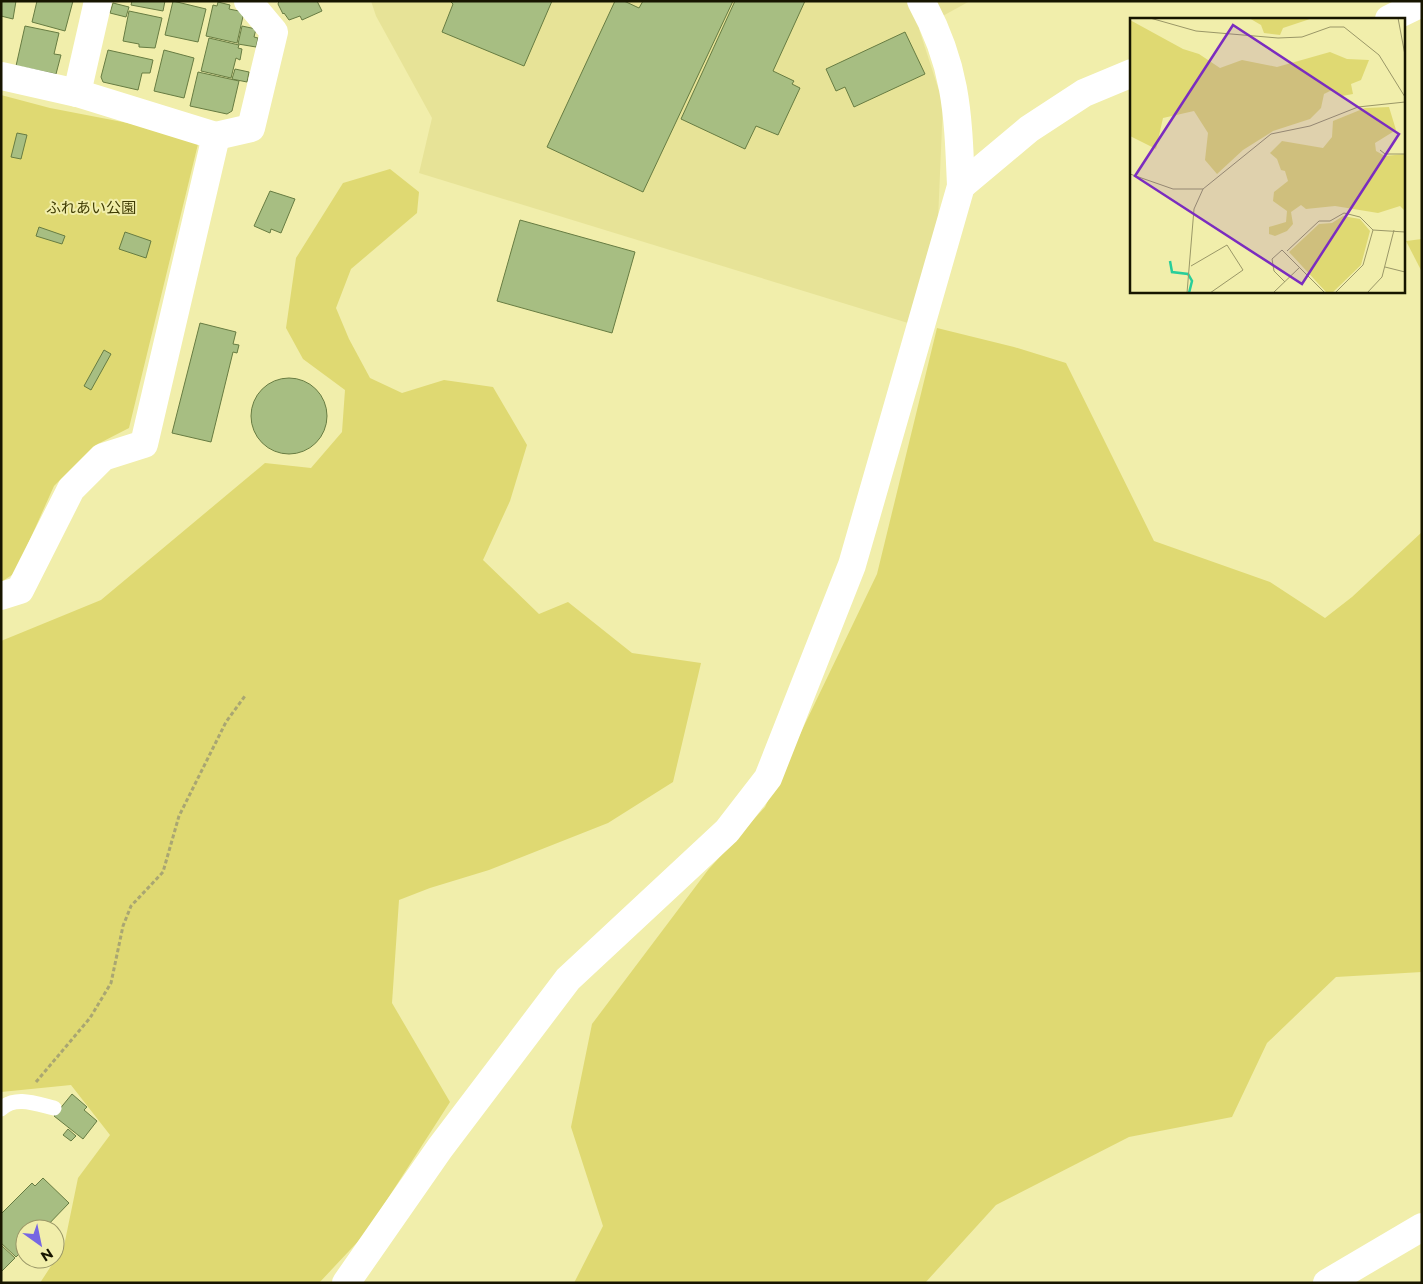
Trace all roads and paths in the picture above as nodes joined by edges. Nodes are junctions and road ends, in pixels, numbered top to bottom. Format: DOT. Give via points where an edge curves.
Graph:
graph roads {
  1 [pos="98,1"];
  2 [pos="248,1"];
  3 [pos="921,1"];
  4 [pos="1422,3"];
  5 [pos="1391,18"];
  6 [pos="1130,74"];
  7 [pos="1,76"];
  8 [pos="77,93"];
  9 [pos="216,136"];
  10 [pos="960,186"];
  11 [pos="1,596"];
  12 [pos="245,696"];
  13 [pos="20,1102"];
  14 [pos="54,1108"];
  15 [pos="1,1109"];
  16 [pos="1422,1228"];
  17 [pos="346,1283"];
  18 [pos="1327,1283"];
  1 -- 8 [label="street"];
  2 -- 9 [label="street" via="274,32 272,42 251,128"];
  3 -- 10 [label="street" via="937,30 949,63 959,131"];
  4 -- 5 [label="street"];
  6 -- 10 [label="street" via="1084,93 1029,129"];
  7 -- 8 [label="street"];
  8 -- 9 [label="street"];
  9 -- 11 [label="street" via="144,444 103,457 72,489 20,590"];
  10 -- 17 [label="street" via="852,565 768,778 727,831 568,979 440,1148"];
  12 -- 13 [label="path" via="226,722 180,816 163,872 131,906 123,926 111,983 90,1018"];
  13 -- 14 [label="lane"];
  13 -- 15 [label="lane"];
  16 -- 18 [label="street"];
}
